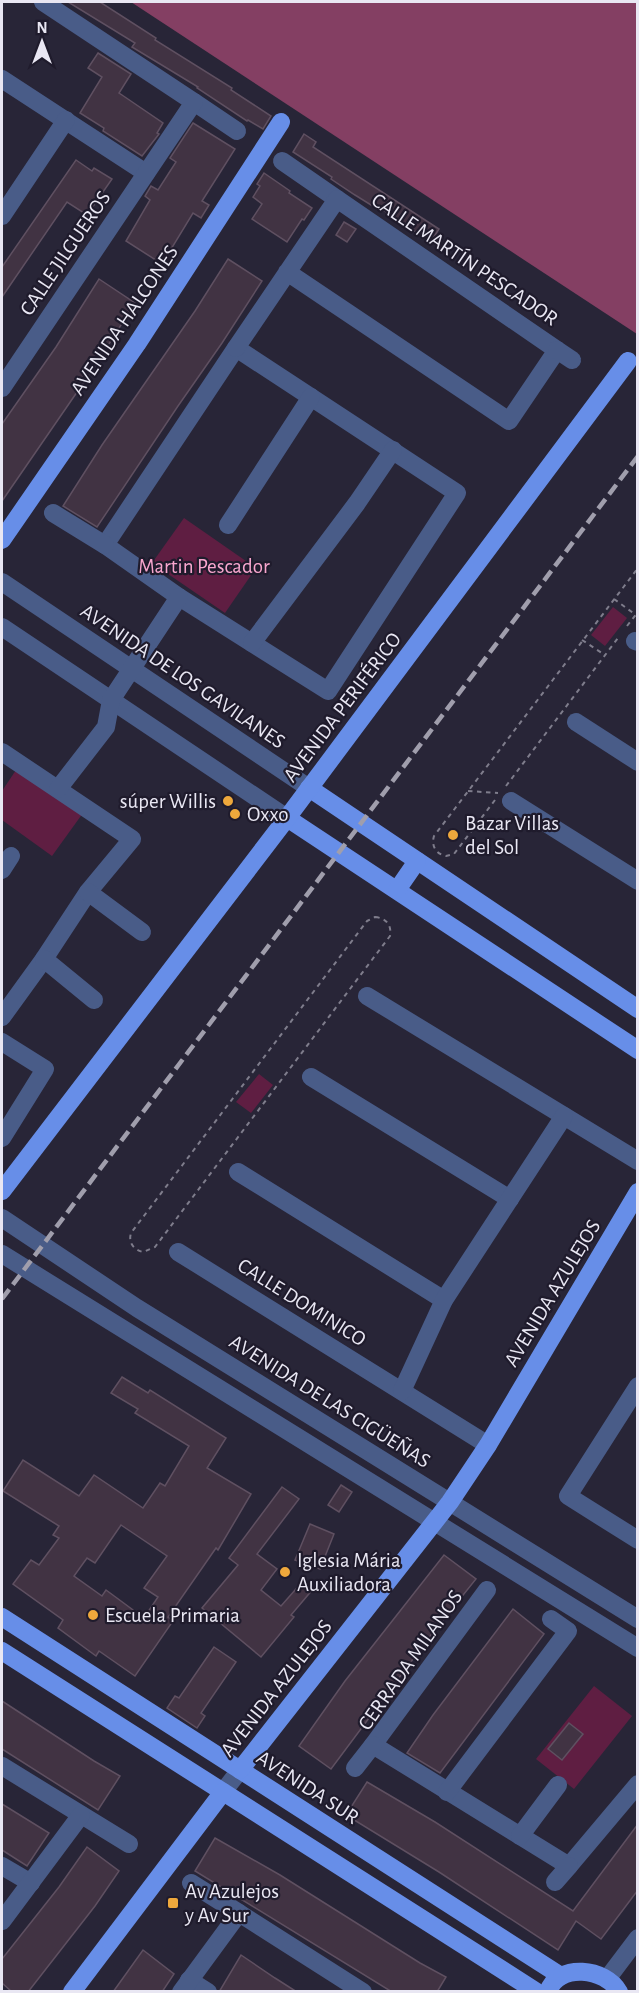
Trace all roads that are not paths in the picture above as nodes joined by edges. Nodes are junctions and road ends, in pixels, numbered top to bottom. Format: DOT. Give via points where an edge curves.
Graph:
graph roads {
  1 [pos="43,2"];
  2 [pos="2,78"];
  3 [pos="194,102"];
  4 [pos="66,120"];
  5 [pos="281,122"];
  6 [pos="237,131"];
  7 [pos="282,161"];
  8 [pos="146,173"];
  9 [pos="337,199"];
  10 [pos="2,216"];
  11 [pos="286,272"];
  12 [pos="236,348"];
  13 [pos="628,362"];
  14 [pos="2,388"];
  15 [pos="311,397"];
  16 [pos="393,450"];
  17 [pos="53,513"];
  18 [pos="228,525"];
  19 [pos="2,540"];
  20 [pos="105,545"];
  21 [pos="2,582"];
  22 [pos="179,597"];
  23 [pos="2,627"];
  24 [pos="252,643"];
  25 [pos="132,669"];
  26 [pos="111,700"];
  27 [pos="576,722"];
  28 [pos="2,752"];
  29 [pos="638,762"];
  30 [pos="309,788"];
  31 [pos="58,789"];
  32 [pos="506,797"];
  33 [pos="287,818"];
  34 [pos="417,861"];
  35 [pos="638,881"];
  36 [pos="397,890"];
  37 [pos="88,892"];
  38 [pos="142,932"];
  39 [pos="44,959"];
  40 [pos="367,996"];
  41 [pos="94,1000"];
  42 [pos="638,1009"];
  43 [pos="2,1017"];
  44 [pos="2,1042"];
  45 [pos="638,1050"];
  46 [pos="311,1077"];
  47 [pos="564,1116"];
  48 [pos="2,1138"];
  49 [pos="638,1161"];
  50 [pos="238,1172"];
  51 [pos="2,1191"];
  52 [pos="638,1192"];
  53 [pos="510,1199"];
  54 [pos="2,1218"];
  55 [pos="178,1252"];
  56 [pos="2,1254"];
  57 [pos="444,1300"];
  58 [pos="638,1386"];
  59 [pos="402,1391"];
  60 [pos="631,1412"];
  61 [pos="488,1445"];
  62 [pos="450,1502"];
  63 [pos="435,1523"];
  64 [pos="638,1540"];
  65 [pos="487,1590"];
  66 [pos="2,1617"];
  67 [pos="552,1619"];
  68 [pos="638,1619"];
  69 [pos="638,1648"];
  70 [pos="2,1651"];
  71 [pos="373,1745"];
  72 [pos="2,1766"];
  73 [pos="355,1768"];
  74 [pos="240,1770"];
  75 [pos="638,1784"];
  76 [pos="558,1785"];
  77 [pos="223,1792"];
  78 [pos="447,1792"];
  79 [pos="81,1815"];
  80 [pos="520,1836"];
  81 [pos="129,1844"];
  82 [pos="2,1866"];
  83 [pos="569,1866"];
  84 [pos="555,1882"];
  85 [pos="31,1883"];
  86 [pos="191,1883"];
  87 [pos="240,1913"];
  88 [pos="2,1921"];
  89 [pos="638,1938"];
  90 [pos="561,1976"];
  91 [pos="613,1985"];
  92 [pos="185,1986"];
  93 [pos="72,1992"];
  94 [pos="208,1992"];
  95 [pos="363,1992"];
  96 [pos="537,1992"];
  97 [pos="548,1992"];
  1 -- 3 [label="street"];
  2 -- 4 [label="street"];
  3 -- 6 [label="street"];
  3 -- 8 [label="street, CALLE JILGUEROS"];
  4 -- 8 [label="street"];
  4 -- 10 [label="street"];
  5 -- 19 [label="main road, AVENIDA HALCONES" via="137,344"];
  7 -- 9 [label="street"];
  8 -- 14 [label="street, CALLE JILGUEROS"];
  9 -- 11 [label="street, CALLE MARTÍN PESCADOR"];
  9 -- 11 [label="street, CALLE MARTÍN PESCADOR" via="565,355 509,421"];
  11 -- 12 [label="street, CALLE MARTÍN PESCADOR"];
  12 -- 15 [label="street"];
  12 -- 20 [label="street, CALLE MARTÍN PESCADOR"];
  13 -- 30 [label="main road, AVENIDA PERIFÉRICO"];
  15 -- 16 [label="street"];
  15 -- 18 [label="street"];
  16 -- 24 [label="street"];
  16 -- 24 [label="street" via="463,497 328,691"];
  17 -- 20 [label="street"];
  20 -- 22 [label="street"];
  21 -- 25 [label="street, AVENIDA DE LOS GAVILANES"];
  22 -- 24 [label="street"];
  22 -- 25 [label="street"];
  23 -- 26 [label="street"];
  25 -- 26 [label="street"];
  25 -- 30 [label="street, AVENIDA DE LOS GAVILANES"];
  26 -- 31 [label="street" via="106,727"];
  26 -- 33 [label="street"];
  27 -- 29 [label="street"];
  28 -- 31 [label="street"];
  30 -- 33 [label="main road, AVENIDA PERIFÉRICO"];
  30 -- 34 [label="main road, AVENIDA DE LOS GAVILANES"];
  31 -- 37 [label="street" via="132,839"];
  32 -- 35 [label="street"];
  33 -- 36 [label="main road"];
  33 -- 51 [label="main road, AVENIDA PERIFÉRICO"];
  34 -- 36 [label="main road"];
  34 -- 42 [label="main road, AVENIDA DE LOS GAVILANES"];
  36 -- 45 [label="main road"];
  37 -- 38 [label="street"];
  37 -- 39 [label="street"];
  39 -- 41 [label="street"];
  39 -- 43 [label="street"];
  40 -- 47 [label="street"];
  44 -- 48 [label="street" via="45,1069"];
  46 -- 53 [label="street"];
  47 -- 49 [label="street"];
  47 -- 53 [label="street"];
  50 -- 57 [label="street"];
  52 -- 61 [label="main road, AVENIDA AZULEJOS"];
  53 -- 57 [label="street"];
  54 -- 62 [label="street, AVENIDA DE LAS CIGÜEÑAS" via="137,1308"];
  55 -- 59 [label="street, CALLE DOMINICO"];
  56 -- 63 [label="street"];
  57 -- 59 [label="street"];
  58 -- 60 [label="street"];
  59 -- 61 [label="street, CALLE DOMINICO"];
  60 -- 64 [label="street" via="568,1496"];
  61 -- 62 [label="main road, AVENIDA AZULEJOS"];
  62 -- 63 [label="main road, AVENIDA AZULEJOS"];
  62 -- 68 [label="street, AVENIDA DE LAS CIGÜEÑAS"];
  63 -- 69 [label="street"];
  63 -- 74 [label="main road, AVENIDA AZULEJOS"];
  65 -- 71 [label="street, CERRADA MILANOS"];
  66 -- 74 [label="main road, AVENIDA SUR"];
  67 -- 78 [label="street" via="568,1631"];
  70 -- 77 [label="main road"];
  71 -- 73 [label="street"];
  71 -- 78 [label="street, CERRADA MILANOS"];
  72 -- 79 [label="street"];
  74 -- 77 [label="street, AVENIDA AZULEJOS"];
  74 -- 90 [label="main road, AVENIDA SUR"];
  75 -- 83 [label="street"];
  76 -- 80 [label="street"];
  77 -- 93 [label="main road, AVENIDA AZULEJOS"];
  77 -- 96 [label="main road"];
  78 -- 80 [label="street, CERRADA MILANOS"];
  79 -- 81 [label="street"];
  79 -- 85 [label="street"];
  80 -- 83 [label="street, CERRADA MILANOS"];
  82 -- 85 [label="street"];
  83 -- 84 [label="street"];
  85 -- 88 [label="street"];
  86 -- 87 [label="street"];
  87 -- 92 [label="street"];
  87 -- 95 [label="street"];
  89 -- 91 [label="street"];
  90 -- 91 [label="main road" via="597,1974"];
  90 -- 97 [label="main road"];
  92 -- 94 [label="street"];
}
